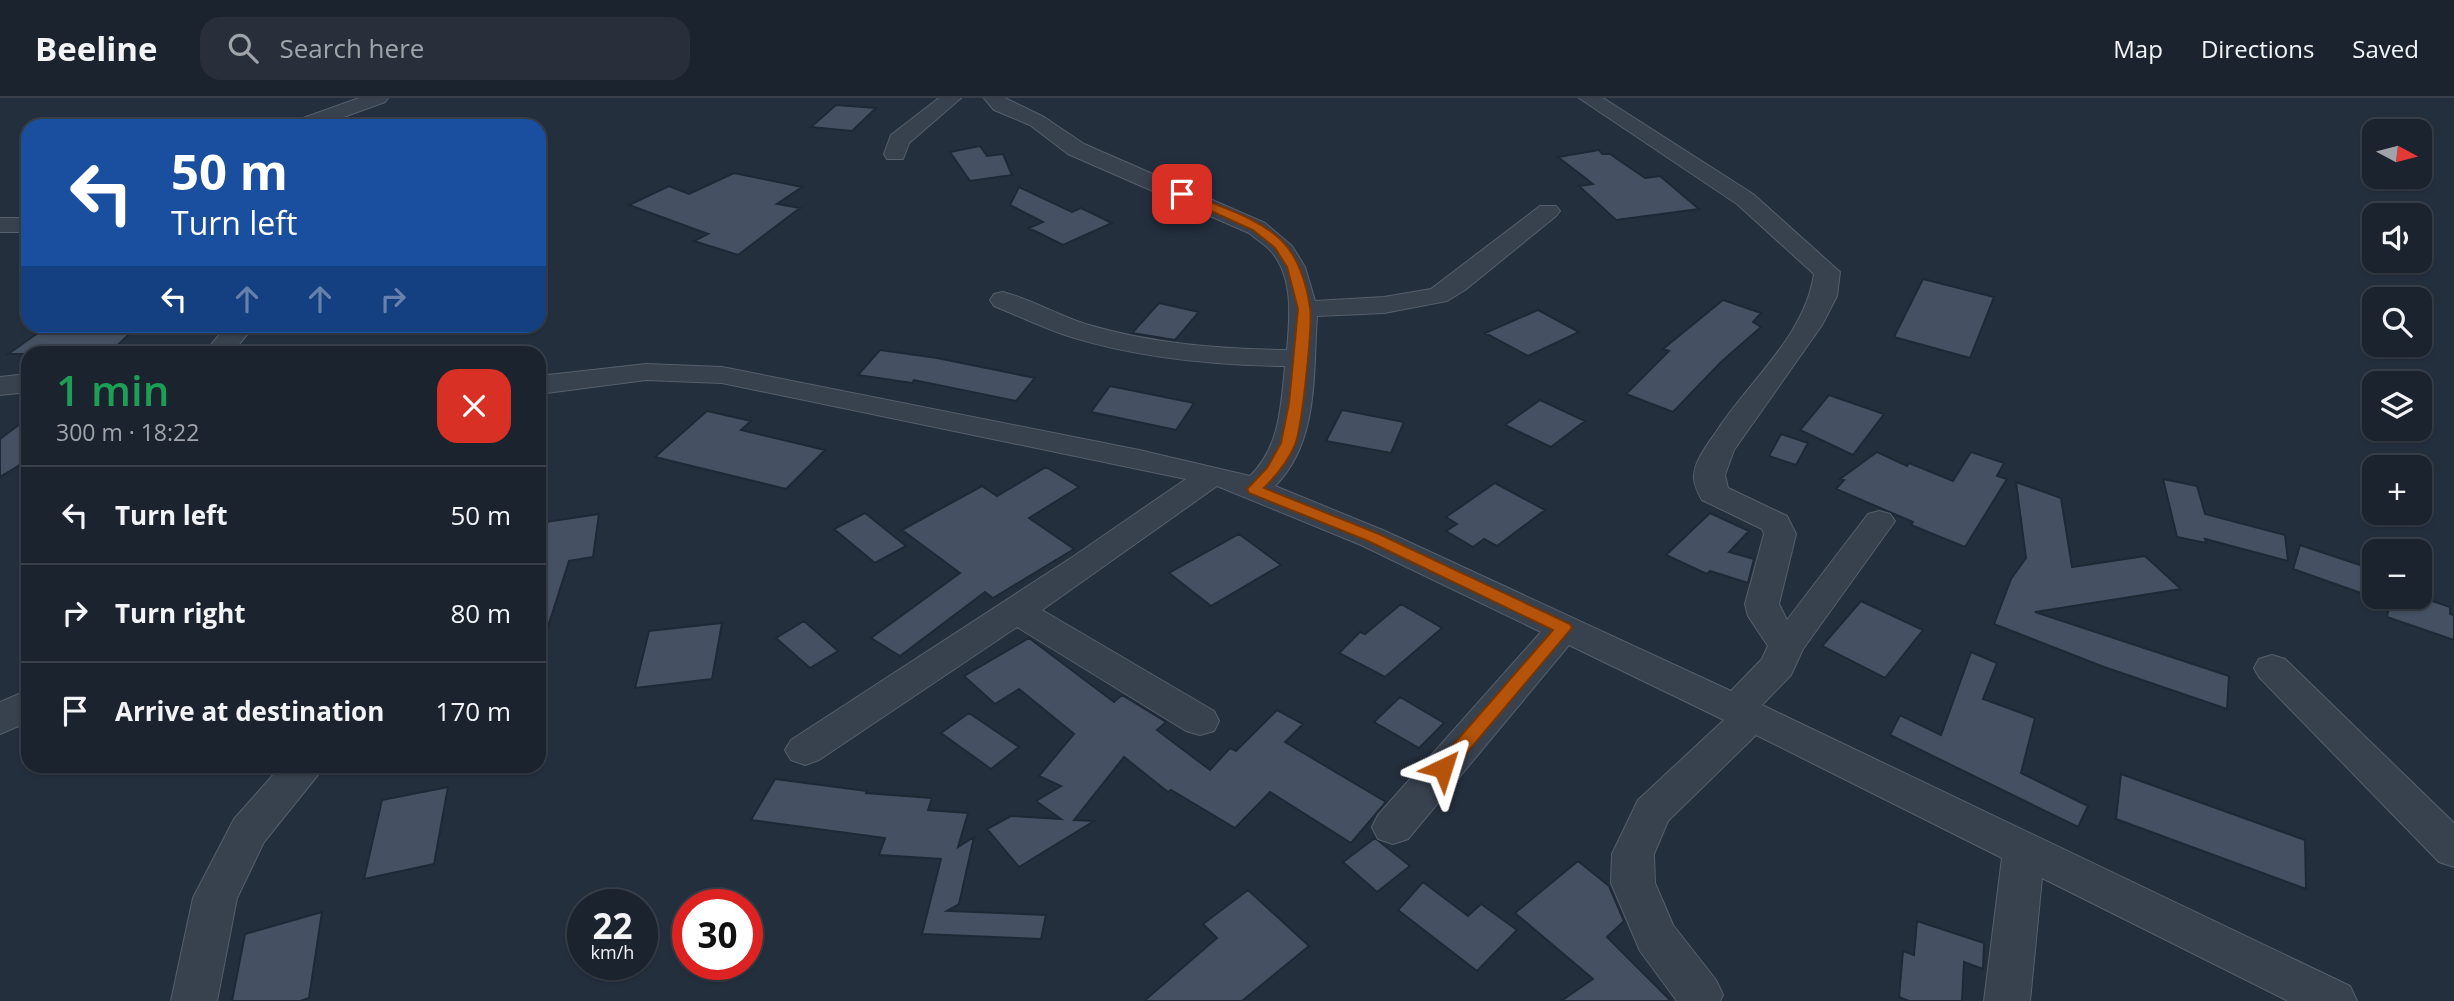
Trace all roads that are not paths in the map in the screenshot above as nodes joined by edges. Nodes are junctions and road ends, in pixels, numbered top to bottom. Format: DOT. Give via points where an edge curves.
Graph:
graph roads {
  1 [pos="378,98"];
  2 [pos="951,98"];
  3 [pos="994,98"];
  4 [pos="1589,98"];
  5 [pos="319,119"];
  6 [pos="895,154"];
  7 [pos="1548,211"];
  8 [pos="0,225"];
  9 [pos="21,225"];
  10 [pos="1003,300"];
  11 [pos="1304,309"];
  12 [pos="1300,358"];
  13 [pos="21,384"];
  14 [pos="0,386"];
  15 [pos="546,392"];
  16 [pos="1212,476"];
  17 [pos="1255,489"];
  18 [pos="1879,521"];
  19 [pos="1016,610"];
  20 [pos="1564,628"];
  21 [pos="1786,646"];
  22 [pos="2272,668"];
  23 [pos="21,708"];
  24 [pos="1743,713"];
  25 [pos="0,720"];
  26 [pos="1199,720"];
  27 [pos="805,751"];
  28 [pos="299,773"];
  29 [pos="1393,827"];
  30 [pos="2024,849"];
  31 [pos="2454,850"];
  32 [pos="1700,995"];
  33 [pos="194,1001"];
  34 [pos="2007,1001"];
  35 [pos="2334,1001"];
  1 -- 5 [label="street"];
  2 -- 6 [label="street" via="899,141"];
  3 -- 11 [label="street" via="1076,149 1257,228 1280,246 1293,267"];
  4 -- 21 [label="street" via="1745,199 1827,272 1826,293 1814,314 1724,441 1708,477 1713,493 1776,523 1780,534 1762,604"];
  7 -- 11 [label="street" via="1438,296 1384,305"];
  8 -- 9 [label="street"];
  10 -- 12 [label="street" via="1076,330 1134,345"];
  11 -- 12 [label="street"];
  12 -- 17 [label="street" via="1289,443 1274,470"];
  13 -- 14 [label="street"];
  15 -- 16 [label="street" via="646,372 722,375"];
  16 -- 17 [label="street"];
  16 -- 19 [label="street"];
  17 -- 20 [label="street" via="1373,538"];
  18 -- 21 [label="street"];
  19 -- 26 [label="street"];
  19 -- 27 [label="street"];
  20 -- 24 [label="street"];
  20 -- 29 [label="street"];
  21 -- 24 [label="street" via="1778,666"];
  22 -- 31 [label="street"];
  23 -- 25 [label="street"];
  24 -- 30 [label="street"];
  24 -- 32 [label="street" via="1651,811 1633,854 1633,883 1656,937"];
  28 -- 33 [label="street" via="249,831 215,898"];
  30 -- 34 [label="street"];
  30 -- 35 [label="street"];
}
